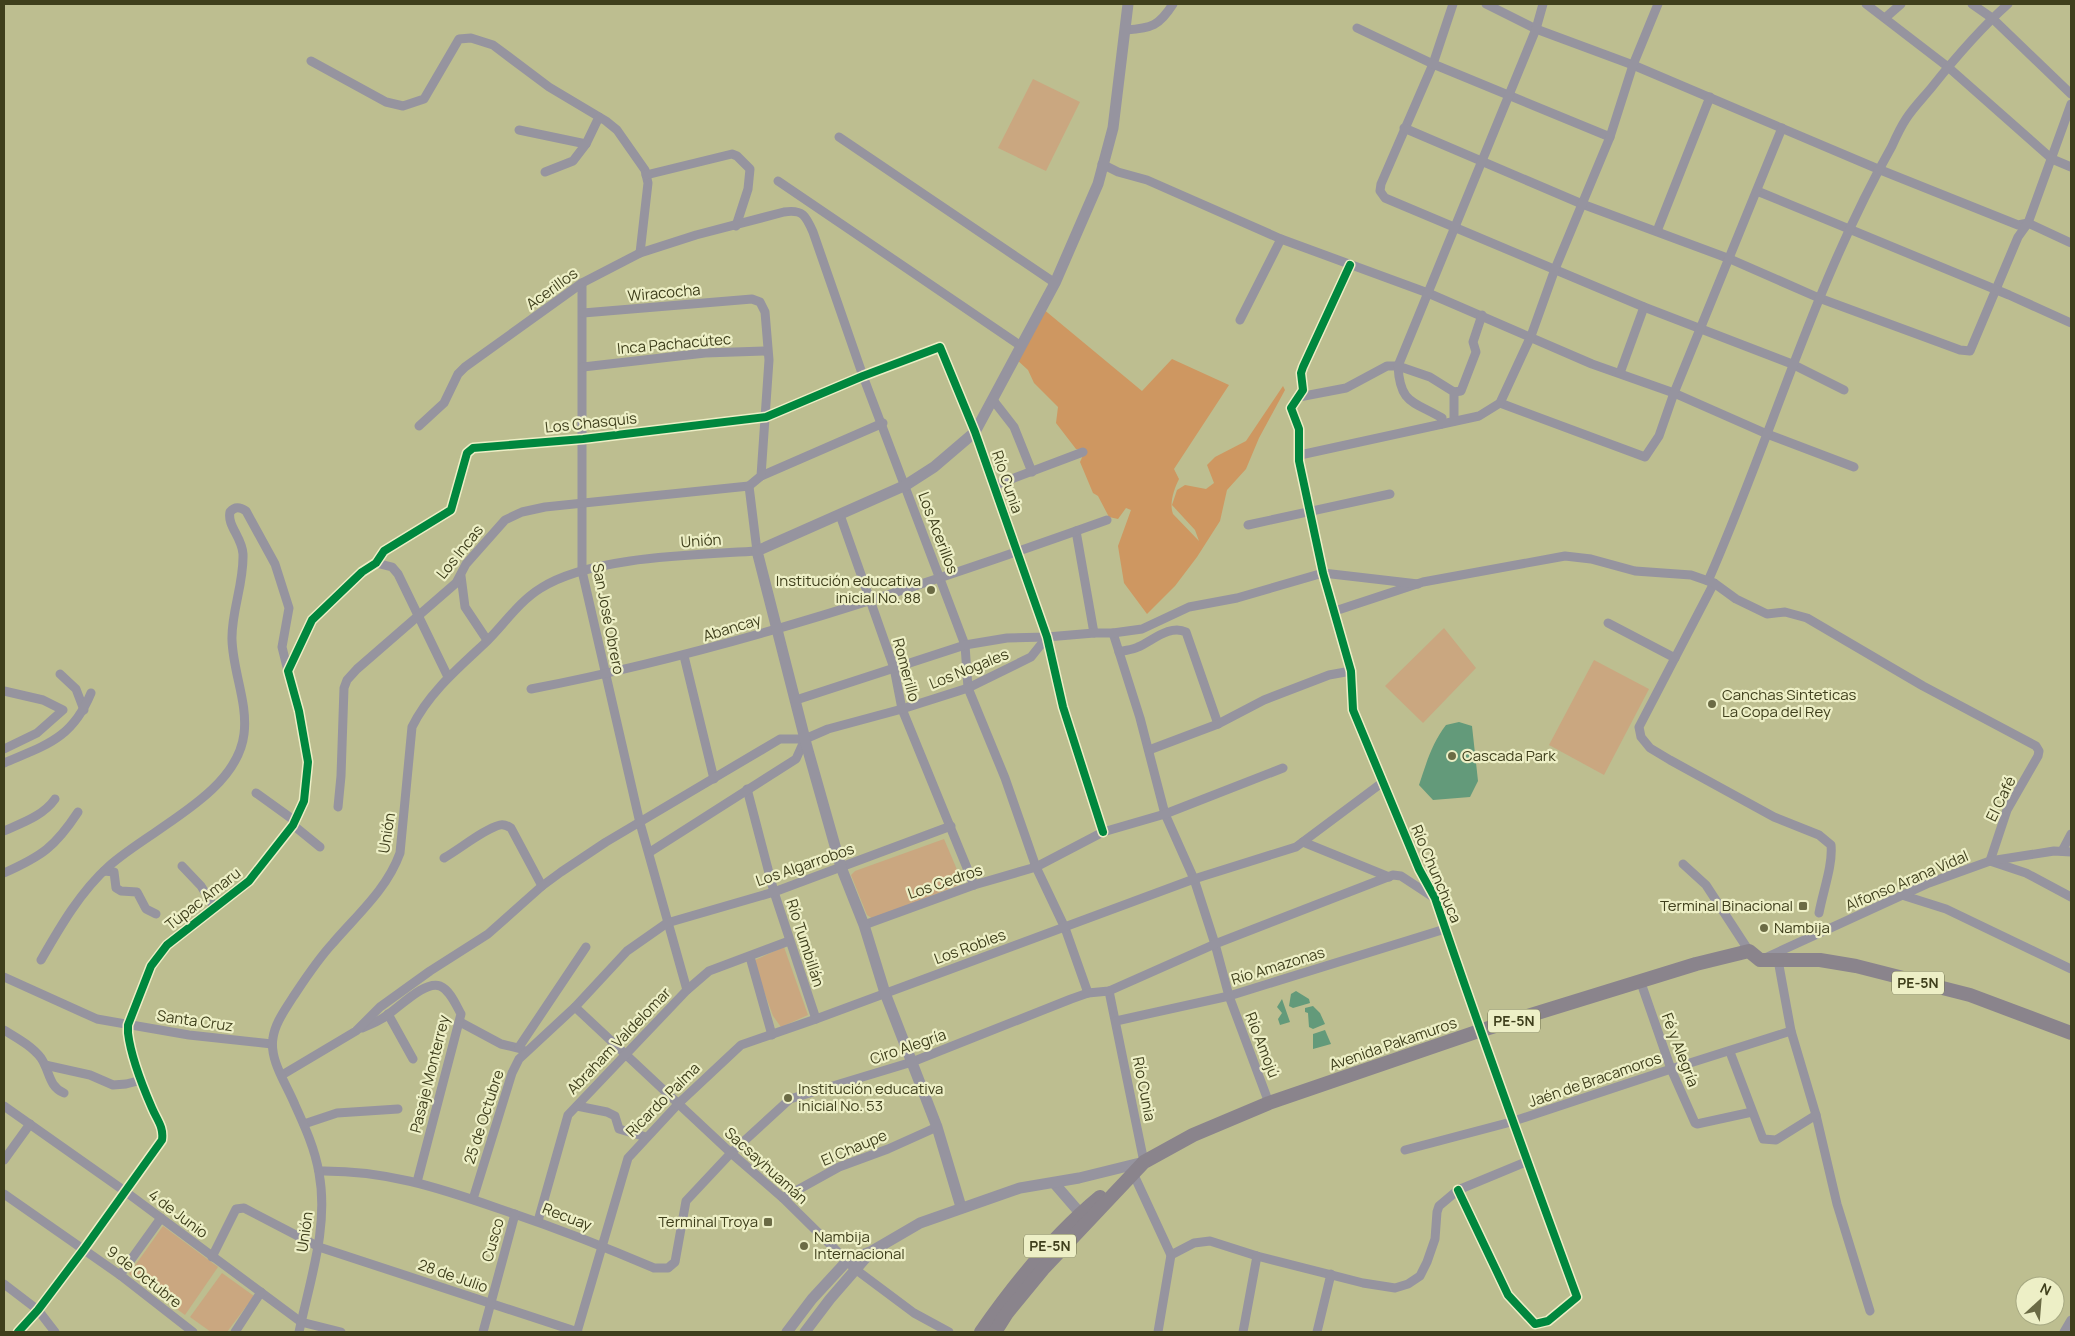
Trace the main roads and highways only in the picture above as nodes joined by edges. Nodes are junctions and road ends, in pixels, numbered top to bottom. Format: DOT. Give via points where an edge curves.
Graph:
graph roads {
  1 [pos="2071,1033"];
  2 [pos="1084,1217"];
  3 [pos="981,1332"];
  4 [pos="995,1332"];
  1 -- 2 [label="highway, Avenida Pakamuros / PE-5N" via="1970,995 1856,966 1754,955 1696,964 1479,1031 1269,1103 1192,1135 1144,1162"];
  2 -- 3 [label="highway, Avenida Pakamuros / PE-5N" via="1036,1261"];
  2 -- 4 [label="highway, Avenida Pakamuros / PE-5N"];
}
